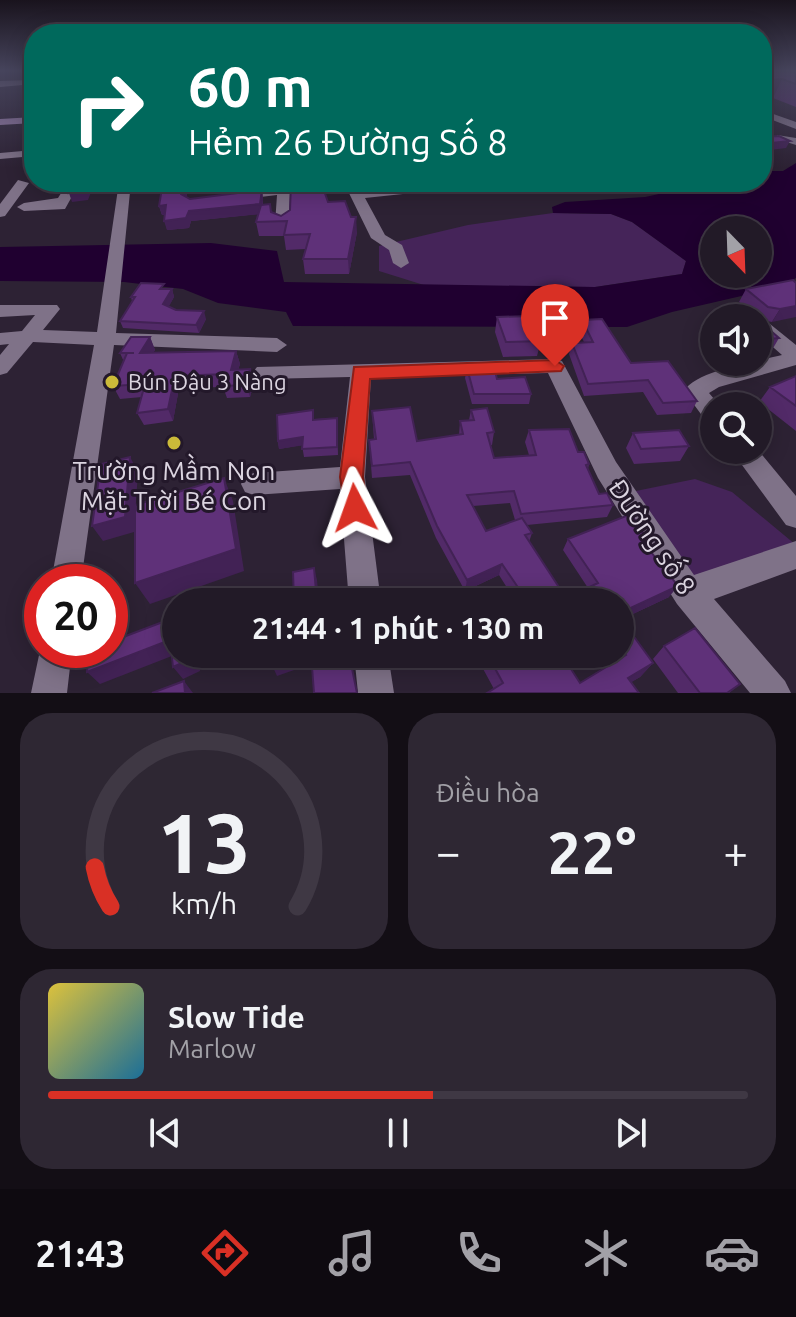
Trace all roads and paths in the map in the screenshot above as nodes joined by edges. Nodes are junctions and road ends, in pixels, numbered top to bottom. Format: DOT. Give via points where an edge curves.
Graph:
graph roads {
  1 [pos="785,111"];
  2 [pos="772,112"];
  3 [pos="772,117"];
  4 [pos="24,122"];
  5 [pos="0,124"];
  6 [pos="796,126"];
  7 [pos="796,135"];
  8 [pos="796,142"];
  9 [pos="24,154"];
  10 [pos="0,156"];
  11 [pos="24,183"];
  12 [pos="0,185"];
  13 [pos="24,188"];
  14 [pos="68,192"];
  15 [pos="124,192"];
  16 [pos="267,192"];
  17 [pos="284,192"];
  18 [pos="356,192"];
  19 [pos="223,197"];
  20 [pos="24,207"];
  21 [pos="0,213"];
  22 [pos="282,224"];
  23 [pos="401,263"];
  24 [pos="0,311"];
  25 [pos="30,336"];
  26 [pos="772,336"];
  27 [pos="0,339"];
  28 [pos="104,341"];
  29 [pos="277,345"];
  30 [pos="796,357"];
  31 [pos="0,368"];
  32 [pos="264,372"];
  33 [pos="361,372"];
  34 [pos="700,397"];
  35 [pos="754,464"];
  36 [pos="352,477"];
  37 [pos="254,484"];
  38 [pos="796,516"];
  39 [pos="796,555"];
  40 [pos="69,564"];
  41 [pos="364,588"];
  42 [pos="688,593"];
  43 [pos="52,668"];
  44 [pos="373,668"];
  45 [pos="49,693"];
  46 [pos="376,693"];
  47 [pos="773,693"];
  1 -- 2 [label="street"];
  3 -- 6 [label="street"];
  4 -- 5 [label="main road"];
  7 -- 8 [label="street" via="776,138"];
  9 -- 10 [label="street"];
  11 -- 12 [label="street"];
  13 -- 21 [label="street"];
  14 -- 20 [label="street" via="61,204"];
  15 -- 28 [label="street"];
  16 -- 19 [label="street"];
  17 -- 22 [label="street"];
  18 -- 23 [label="street" via="379,238 396,248"];
  24 -- 25 [label="street" via="51,309"];
  25 -- 27 [label="street"];
  25 -- 28 [label="street"];
  25 -- 31 [label="street"];
  26 -- 30 [label="street"];
  28 -- 29 [label="street"];
  28 -- 40 [label="street"];
  30 -- 34 [label="street" via="712,381 695,391"];
  32 -- 33 [label="street"];
  33 -- 36 [label="street"];
  33 -- 42 [label="street, Đường số 8" via="555,366 607,470"];
  35 -- 38 [label="street"];
  36 -- 37 [label="street"];
  36 -- 41 [label="street"];
  39 -- 42 [label="street"];
  42 -- 47 [label="street, Đường số 8"];
  43 -- 45 [label="street"];
  44 -- 46 [label="street"];
}
